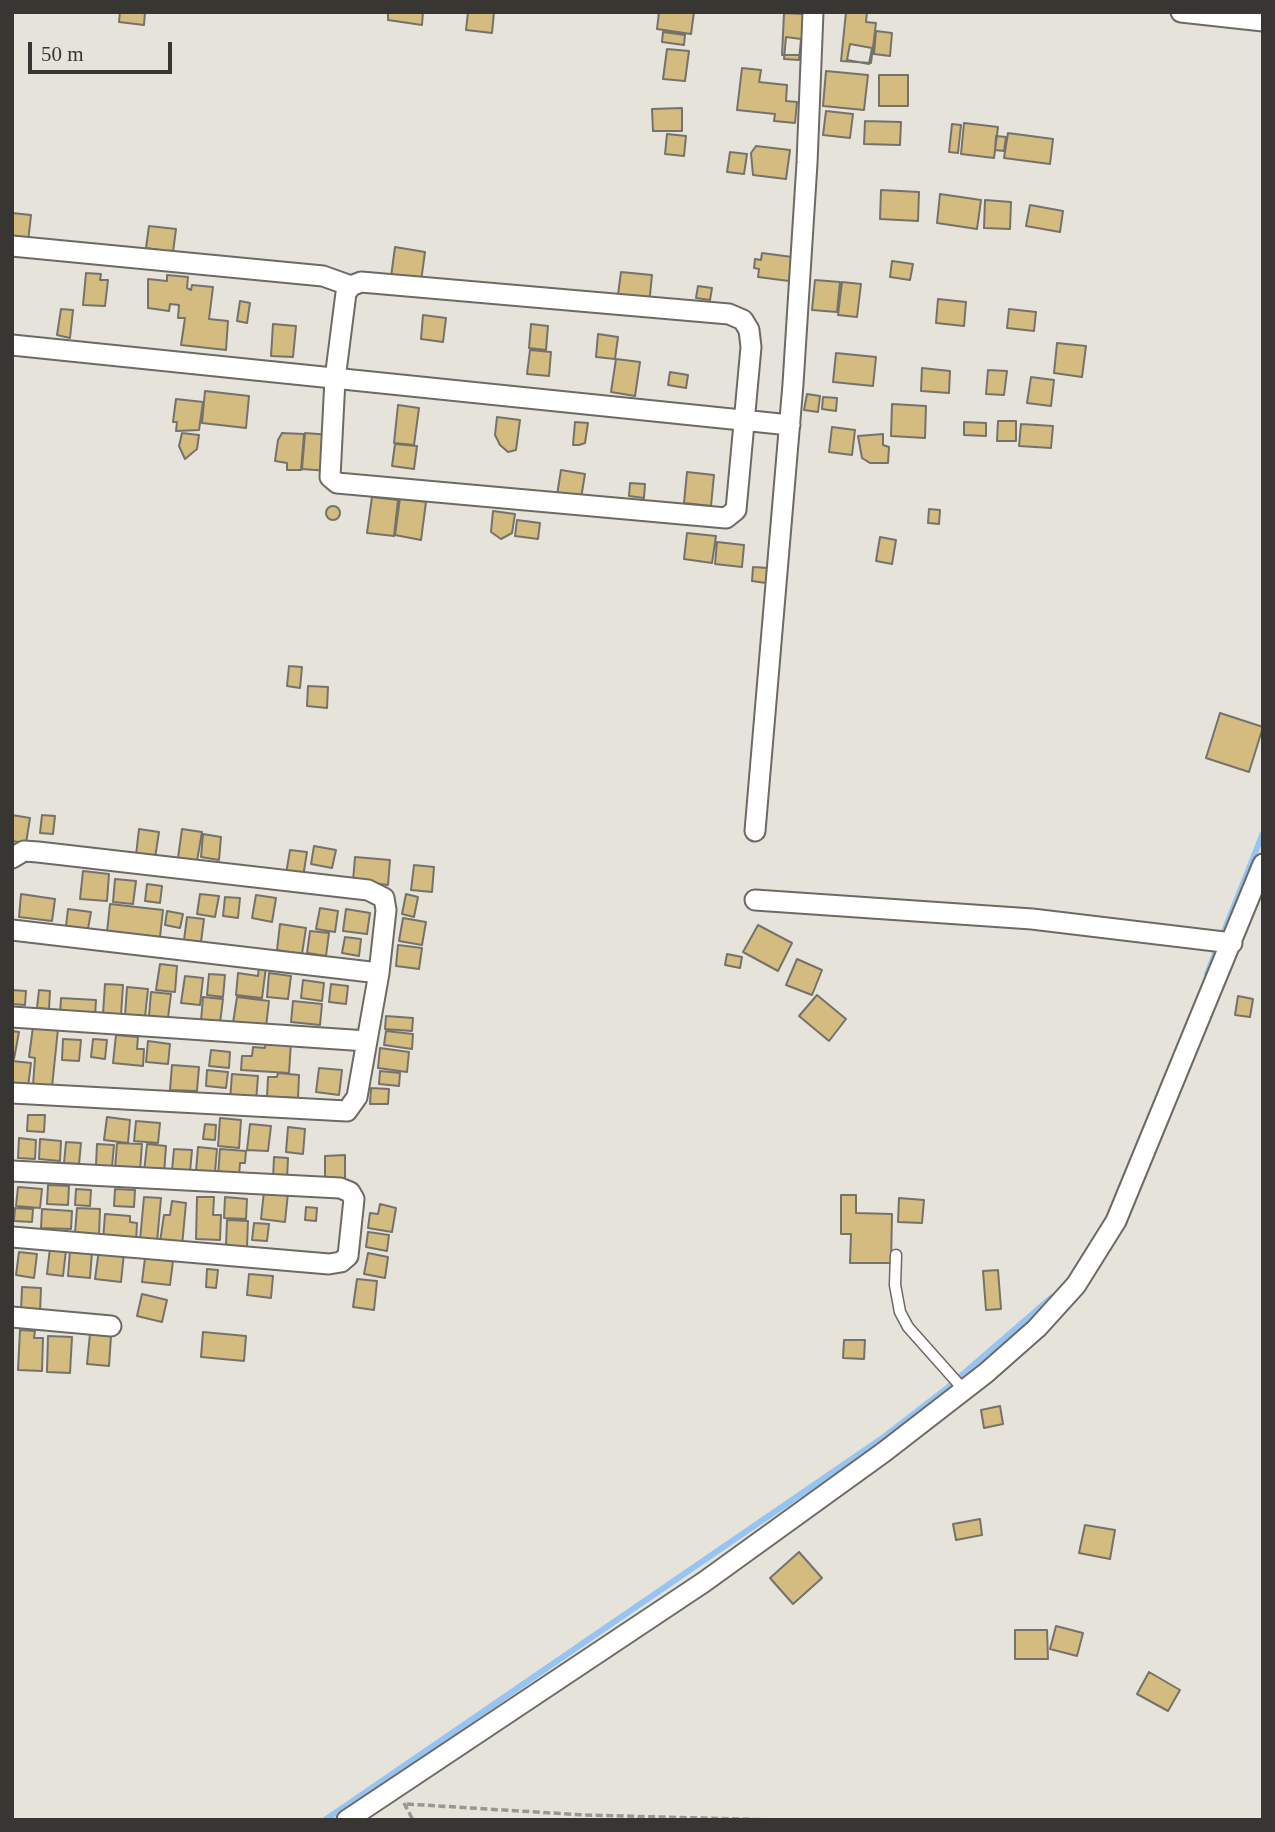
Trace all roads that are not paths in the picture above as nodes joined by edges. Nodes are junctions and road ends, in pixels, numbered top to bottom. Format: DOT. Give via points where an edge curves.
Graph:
graph roads {
  1 [pos="813,12"];
  2 [pos="1181,12"];
  3 [pos="1263,21"];
  4 [pos="12,246"];
  5 [pos="351,286"];
  6 [pos="12,345"];
  7 [pos="335,379"];
  8 [pos="742,421"];
  9 [pos="790,425"];
  10 [pos="755,831"];
  11 [pos="12,858"];
  12 [pos="1263,864"];
  13 [pos="755,900"];
  14 [pos="12,930"];
  15 [pos="1232,943"];
  16 [pos="379,973"];
  17 [pos="12,1017"];
  18 [pos="367,1041"];
  19 [pos="12,1093"];
  20 [pos="12,1171"];
  21 [pos="12,1237"];
  22 [pos="896,1255"];
  23 [pos="12,1317"];
  24 [pos="111,1326"];
  25 [pos="964,1390"];
  26 [pos="347,1820"];
  1 -- 9 [label="street"];
  2 -- 3 [label="street"];
  4 -- 5 [label="street" via="323,276"];
  5 -- 7 [label="street" via="346,293"];
  5 -- 8 [label="street" via="370,282 729,314 743,320 749,330"];
  6 -- 7 [label="street"];
  7 -- 8 [label="street"];
  7 -- 8 [label="street" via="330,477 337,484 726,518 736,510 738,501"];
  8 -- 9 [label="street"];
  9 -- 10 [label="street"];
  11 -- 16 [label="street" via="24,851 38,852 377,892 384,898 386,911"];
  12 -- 15 [label="street"];
  13 -- 15 [label="street" via="1032,919"];
  14 -- 16 [label="street"];
  15 -- 25 [label="street" via="1101,1249 1037,1328"];
  16 -- 18 [label="street"];
  17 -- 18 [label="street"];
  18 -- 19 [label="street" via="357,1097 347,1111"];
  20 -- 21 [label="street" via="340,1188 354,1199 348,1256 329,1264"];
  22 -- 25 [label="lane" via="895,1285 908,1328"];
  23 -- 24 [label="street"];
  25 -- 26 [label="street" via="704,1582"];
}
